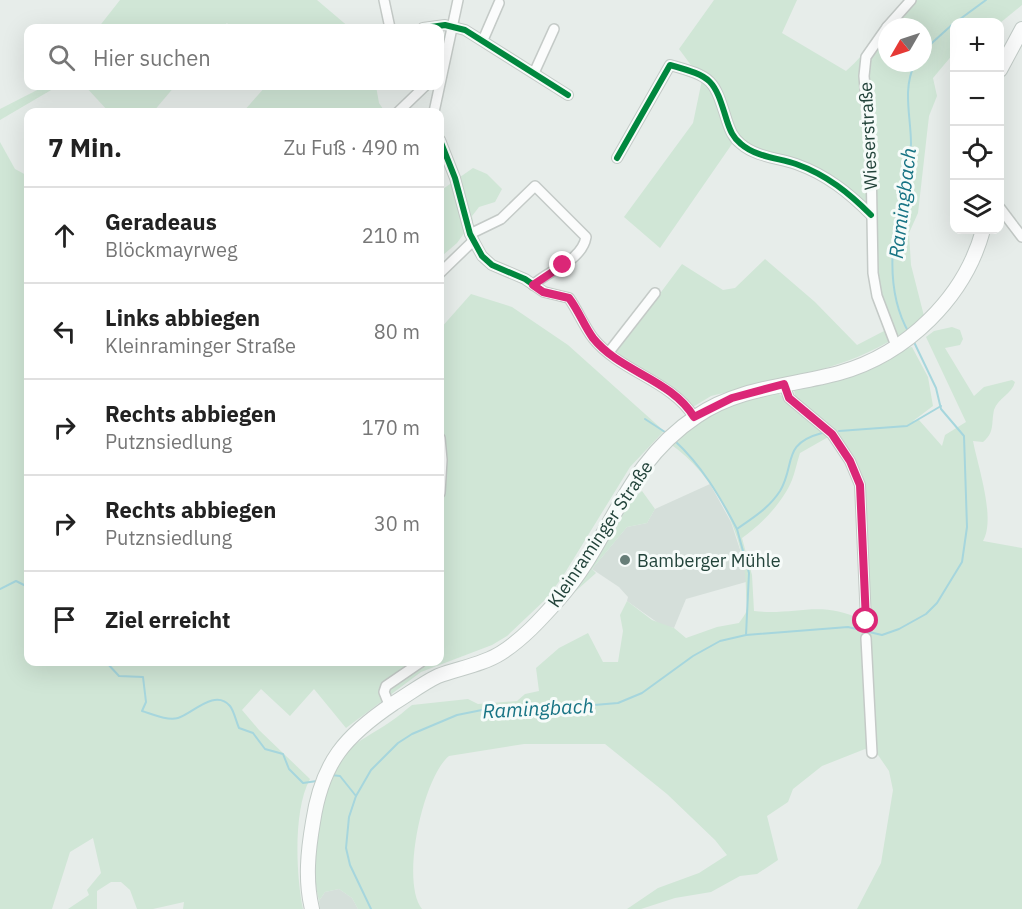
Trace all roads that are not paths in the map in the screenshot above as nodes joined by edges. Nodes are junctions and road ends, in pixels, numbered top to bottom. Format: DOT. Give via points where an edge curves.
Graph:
graph roads {
  1 [pos="384,0"];
  2 [pos="458,0"];
  3 [pos="911,0"];
  4 [pos="500,3"];
  5 [pos="895,18"];
  6 [pos="389,24"];
  7 [pos="444,26"];
  8 [pos="451,26"];
  9 [pos="554,29"];
  10 [pos="1022,29"];
  11 [pos="483,40"];
  12 [pos="878,40"];
  13 [pos="444,58"];
  14 [pos="1004,60"];
  15 [pos="534,73"];
  16 [pos="421,90"];
  17 [pos="438,90"];
  18 [pos="568,95"];
  19 [pos="402,108"];
  20 [pos="435,108"];
  21 [pos="444,150"];
  22 [pos="617,158"];
  23 [pos="1004,214"];
  24 [pos="872,215"];
  25 [pos="982,234"];
  26 [pos="1022,237"];
  27 [pos="471,238"];
  28 [pos="444,268"];
  29 [pos="533,285"];
  30 [pos="655,293"];
  31 [pos="898,345"];
  32 [pos="609,352"];
  33 [pos="784,384"];
  34 [pos="694,417"];
  35 [pos="866,621"];
  36 [pos="866,638"];
  37 [pos="415,666"];
  38 [pos="390,706"];
  39 [pos="872,753"];
  40 [pos="312,909"];
  1 -- 6 [label="street"];
  2 -- 8 [label="street"];
  3 -- 5 [label="street, Wieserstraße"];
  4 -- 11 [label="street"];
  7 -- 8 [label="street"];
  8 -- 11 [label="street"];
  8 -- 13 [label="street"];
  9 -- 15 [label="street"];
  10 -- 14 [label="main road"];
  11 -- 15 [label="street"];
  12 -- 24 [label="street, Wieserstraße" via="866,57 864,76"];
  15 -- 18 [label="street"];
  16 -- 19 [label="street"];
  17 -- 20 [label="street"];
  21 -- 27 [label="street"];
  22 -- 24 [label="street, Wieserstraße" via="670,65 710,80 738,143 830,178"];
  23 -- 26 [label="street"];
  24 -- 31 [label="street, Wieserstraße" via="877,296"];
  25 -- 31 [label="main road, Kleinraminger Straße" via="957,287 926,322"];
  27 -- 28 [label="street"];
  27 -- 29 [label="street" via="492,265"];
  27 -- 29 [label="street" via="501,219 534,186 586,237 574,256"];
  29 -- 32 [label="street" via="543,292 569,298 593,338"];
  30 -- 32 [label="street"];
  31 -- 33 [label="main road, Kleinraminger Straße" via="858,367"];
  32 -- 34 [label="street" via="664,388"];
  33 -- 34 [label="main road, Kleinraminger Straße" via="732,398"];
  33 -- 35 [label="street" via="789,398 832,434 860,485"];
  34 -- 38 [label="main road, Kleinraminger Straße" via="670,436 629,486 573,581 525,634 491,659 434,678"];
  36 -- 39 [label="street"];
  37 -- 38 [label="street" via="386,686 384,692"];
  38 -- 40 [label="main road, Kleinraminger Straße" via="349,738 321,784 308,859"];
}
